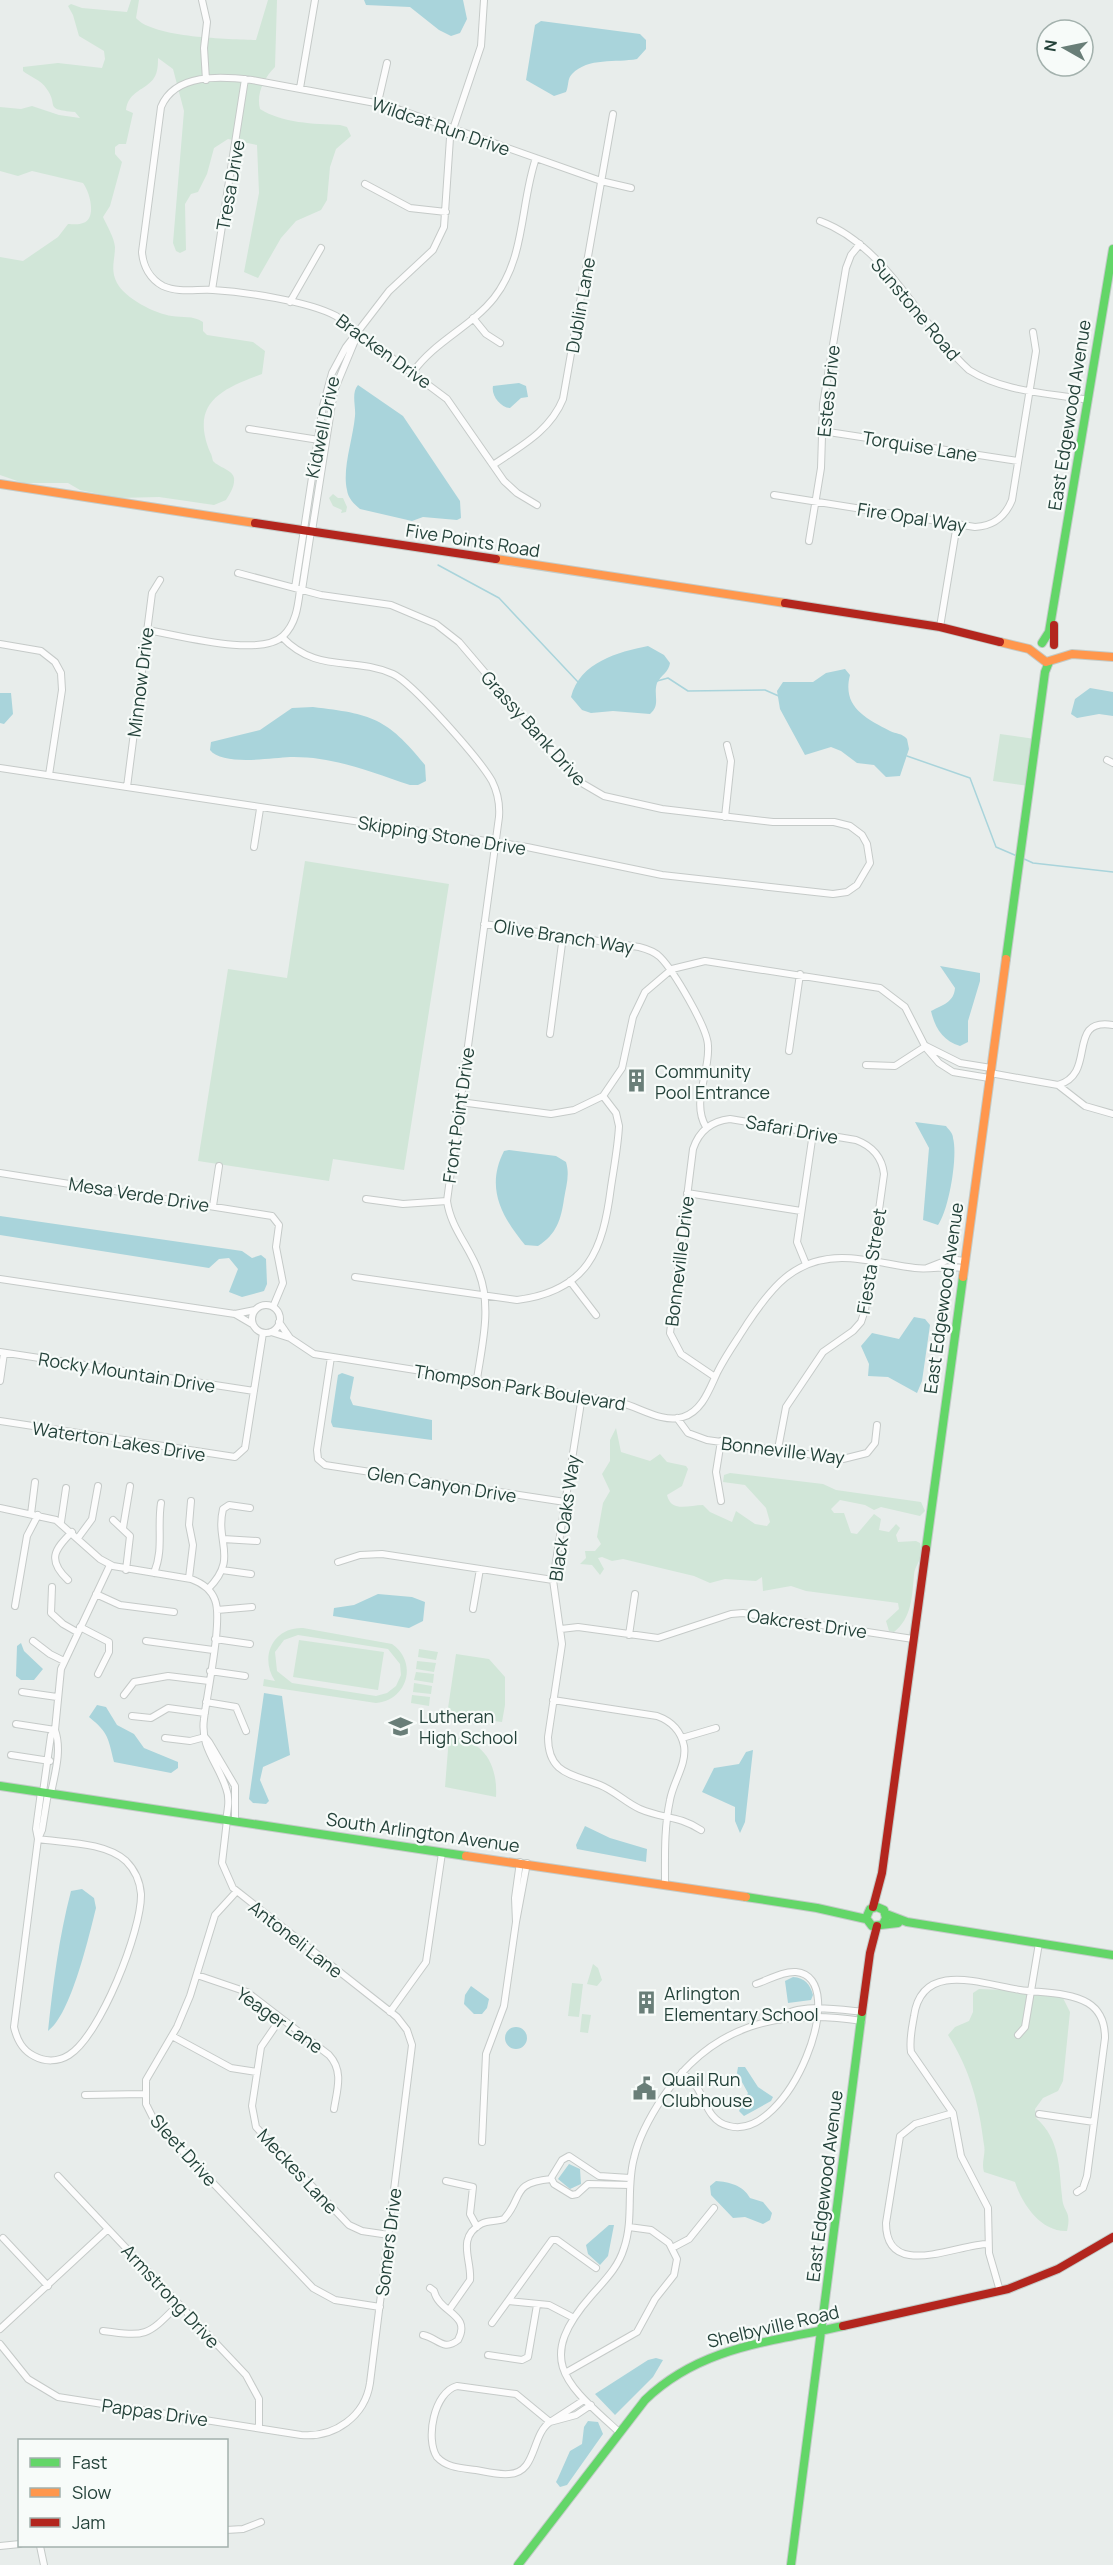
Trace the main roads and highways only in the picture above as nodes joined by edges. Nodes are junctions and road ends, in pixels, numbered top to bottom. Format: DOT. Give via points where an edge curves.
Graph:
graph roads {
  1 [pos="1113,249"];
  2 [pos="0,484"];
  3 [pos="1058,586"];
  4 [pos="940,627"];
  5 [pos="1040,644"];
  6 [pos="1055,647"];
  7 [pos="1113,655"];
  8 [pos="1038,657"];
  9 [pos="1052,660"];
  10 [pos="1038,717"];
  11 [pos="0,1786"];
  12 [pos="881,1883"];
  13 [pos="871,1908"];
  14 [pos="842,1911"];
  15 [pos="884,1912"];
  16 [pos="867,1921"];
  17 [pos="907,1922"];
  18 [pos="880,1925"];
  19 [pos="870,1953"];
  20 [pos="1113,1954"];
  21 [pos="1113,2237"];
  22 [pos="822,2330"];
  23 [pos="518,2565"];
  24 [pos="791,2565"];
  1 -- 3 [label="main road, East Edgewood Avenue"];
  2 -- 4 [label="main road, Five Points Road"];
  3 -- 5 [label="main road, East Edgewood Avenue" via="1049,632"];
  3 -- 6 [label="main road, East Edgewood Avenue"];
  4 -- 5 [label="main road"];
  4 -- 8 [label="main road" via="1026,648"];
  5 -- 6 [label="main road" via="1048,642"];
  5 -- 8 [label="main road, East Edgewood Avenue"];
  6 -- 7 [label="main road"];
  6 -- 9 [label="main road, East Edgewood Avenue"];
  7 -- 9 [label="main road" via="1085,654"];
  8 -- 9 [label="main road"];
  8 -- 10 [label="main road, East Edgewood Avenue"];
  9 -- 10 [label="main road, East Edgewood Avenue" via="1045,672"];
  10 -- 12 [label="main road, East Edgewood Avenue"];
  11 -- 14 [label="main road, South Arlington Avenue"];
  12 -- 13 [label="main road"];
  12 -- 15 [label="main road"];
  13 -- 14 [label="main road, South Arlington Avenue"];
  13 -- 15 [label="main road, South Arlington Avenue"];
  13 -- 16 [label="main road"];
  14 -- 16 [label="main road, South Arlington Avenue"];
  15 -- 17 [label="main road"];
  15 -- 18 [label="main road"];
  16 -- 18 [label="main road, South Arlington Avenue"];
  16 -- 19 [label="main road"];
  17 -- 18 [label="main road"];
  17 -- 20 [label="main road"];
  18 -- 19 [label="main road"];
  19 -- 22 [label="main road, East Edgewood Avenue"];
  21 -- 22 [label="main road, Shelbyville Road" via="1058,2269 1000,2291"];
  22 -- 23 [label="main road, Shelbyville Road" via="722,2352 686,2367 656,2390"];
  22 -- 24 [label="main road, East Edgewood Avenue"];
}
